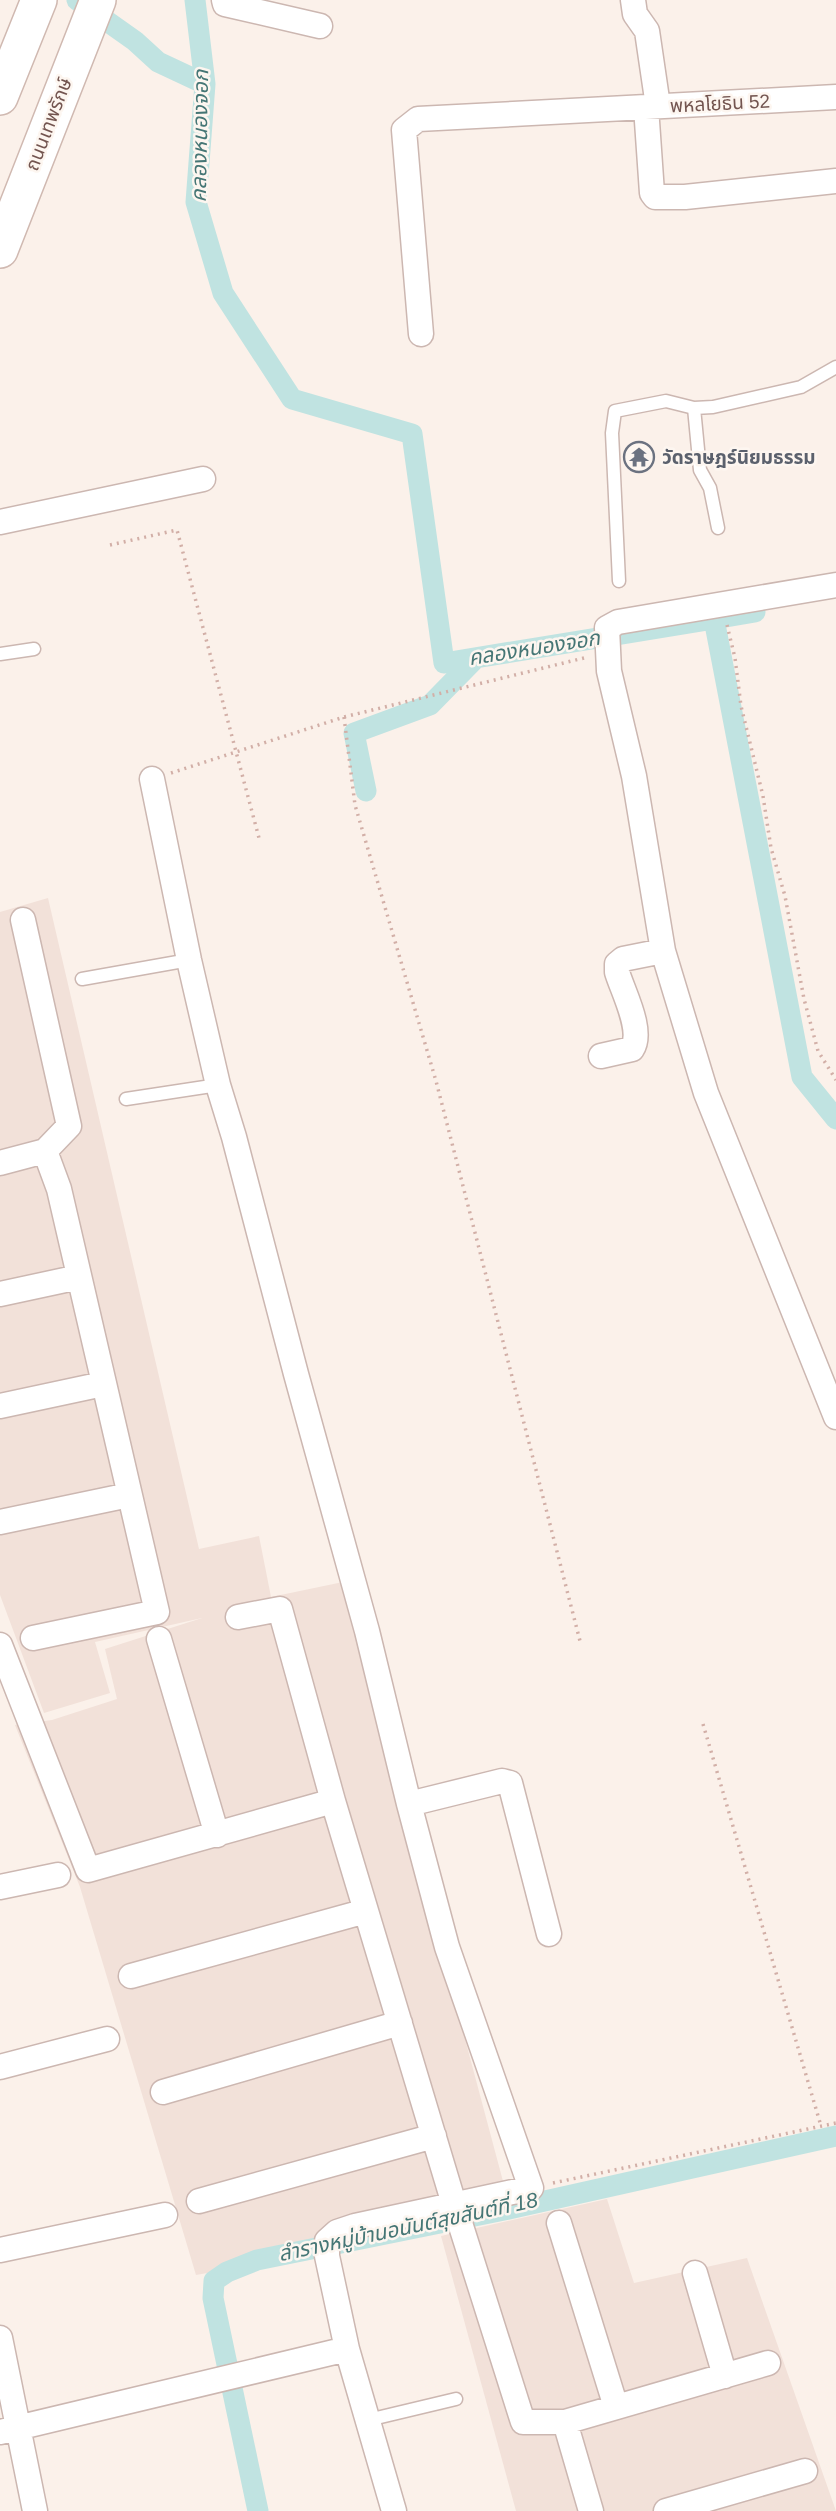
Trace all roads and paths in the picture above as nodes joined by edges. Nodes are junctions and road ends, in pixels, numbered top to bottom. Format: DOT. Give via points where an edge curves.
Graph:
graph roads {
  1 [pos="98,0"];
  2 [pos="224,0"];
  3 [pos="632,0"];
  4 [pos="37,1"];
  5 [pos="320,26"];
  6 [pos="0,97"];
  7 [pos="836,97"];
  8 [pos="652,106"];
  9 [pos="836,181"];
  10 [pos="0,250"];
  11 [pos="421,334"];
  12 [pos="836,367"];
  13 [pos="694,408"];
  14 [pos="202,479"];
  15 [pos="0,522"];
  16 [pos="718,528"];
  17 [pos="110,545"];
  18 [pos="619,580"];
  19 [pos="836,585"];
  20 [pos="722,606"];
  21 [pos="34,649"];
  22 [pos="0,653"];
  23 [pos="608,662"];
  24 [pos="344,717"];
  25 [pos="237,751"];
  26 [pos="152,779"];
  27 [pos="259,838"];
  28 [pos="23,920"];
  29 [pos="663,951"];
  30 [pos="189,960"];
  31 [pos="82,979"];
  32 [pos="601,1056"];
  33 [pos="836,1080"];
  34 [pos="218,1085"];
  35 [pos="126,1099"];
  36 [pos="45,1151"];
  37 [pos="0,1163"];
  38 [pos="79,1277"];
  39 [pos="0,1294"];
  40 [pos="103,1384"];
  41 [pos="0,1406"];
  42 [pos="836,1417"];
  43 [pos="129,1494"];
  44 [pos="0,1522"];
  45 [pos="238,1617"];
  46 [pos="33,1638"];
  47 [pos="159,1639"];
  48 [pos="580,1641"];
  49 [pos="0,1645"];
  50 [pos="703,1724"];
  51 [pos="333,1801"];
  52 [pos="409,1804"];
  53 [pos="217,1835"];
  54 [pos="58,1875"];
  55 [pos="0,1887"];
  56 [pos="366,1911"];
  57 [pos="549,1934"];
  58 [pos="131,1976"];
  59 [pos="400,2023"];
  60 [pos="107,2039"];
  61 [pos="0,2067"];
  62 [pos="163,2092"];
  63 [pos="836,2123"];
  64 [pos="821,2126"];
  65 [pos="434,2136"];
  66 [pos="531,2188"];
  67 [pos="199,2202"];
  68 [pos="164,2215"];
  69 [pos="458,2215"];
  70 [pos="559,2223"];
  71 [pos="0,2250"];
  72 [pos="695,2273"];
  73 [pos="0,2338"];
  74 [pos="347,2349"];
  75 [pos="768,2363"];
  76 [pos="725,2376"];
  77 [pos="456,2399"];
  78 [pos="616,2407"];
  79 [pos="368,2420"];
  80 [pos="565,2422"];
  81 [pos="9,2430"];
  82 [pos="805,2472"];
  83 [pos="36,2511"];
  84 [pos="394,2511"];
  85 [pos="591,2511"];
  86 [pos="666,2511"];
  1 -- 10 [label="main road, ถนนเทพรักษ์"];
  2 -- 5 [label="street" via="238,9"];
  3 -- 8 [label="street" via="647,32"];
  4 -- 6 [label="main road"];
  7 -- 8 [label="street, พหลโยธิน 52"];
  8 -- 9 [label="street, พหลโยธิน 52" via="655,197"];
  8 -- 11 [label="street" via="418,119 404,130"];
  12 -- 13 [label="lane" via="801,387"];
  13 -- 16 [label="lane" via="699,470 710,488"];
  13 -- 18 [label="lane" via="666,401 614,413"];
  14 -- 15 [label="street"];
  17 -- 25 [label="path" via="177,530"];
  19 -- 20 [label="street"];
  20 -- 23 [label="street" via="635,618 607,628"];
  20 -- 33 [label="path" via="804,999 818,1051"];
  21 -- 22 [label="lane"];
  23 -- 24 [label="path" via="517,675"];
  23 -- 29 [label="street" via="634,776"];
  24 -- 25 [label="path"];
  24 -- 48 [label="path" via="355,805 436,1081"];
  25 -- 26 [label="path"];
  25 -- 27 [label="path"];
  26 -- 30 [label="street"];
  28 -- 36 [label="street" via="69,1126"];
  29 -- 32 [label="street" via="617,964 638,1032 632,1049"];
  29 -- 42 [label="street" via="706,1093"];
  30 -- 31 [label="lane"];
  30 -- 34 [label="street"];
  34 -- 35 [label="lane"];
  34 -- 52 [label="street" via="367,1631"];
  36 -- 37 [label="street"];
  36 -- 38 [label="street" via="59,1189"];
  38 -- 39 [label="street"];
  38 -- 40 [label="street"];
  40 -- 41 [label="street"];
  40 -- 43 [label="street"];
  43 -- 44 [label="street"];
  43 -- 46 [label="street" via="157,1612"];
  45 -- 51 [label="street" via="280,1609"];
  47 -- 53 [label="street"];
  49 -- 53 [label="street" via="88,1870"];
  50 -- 64 [label="path"];
  51 -- 53 [label="street"];
  51 -- 56 [label="street"];
  52 -- 57 [label="street" via="502,1781 510,1783"];
  52 -- 66 [label="street" via="447,1947"];
  54 -- 55 [label="street"];
  56 -- 58 [label="street"];
  56 -- 59 [label="street"];
  59 -- 62 [label="street"];
  59 -- 65 [label="street"];
  60 -- 61 [label="street"];
  63 -- 64 [label="path"];
  64 -- 66 [label="path"];
  65 -- 67 [label="street"];
  65 -- 69 [label="street"];
  66 -- 69 [label="street"];
  68 -- 71 [label="street"];
  69 -- 74 [label="street" via="337,2232 327,2248"];
  69 -- 80 [label="street" via="523,2421"];
  70 -- 78 [label="street"];
  72 -- 76 [label="street"];
  73 -- 81 [label="street"];
  74 -- 79 [label="street"];
  74 -- 81 [label="street"];
  75 -- 76 [label="street"];
  76 -- 78 [label="street"];
  77 -- 79 [label="lane"];
  78 -- 80 [label="street"];
  79 -- 84 [label="street"];
  80 -- 85 [label="street"];
  81 -- 83 [label="street"];
  82 -- 86 [label="street"];
}
